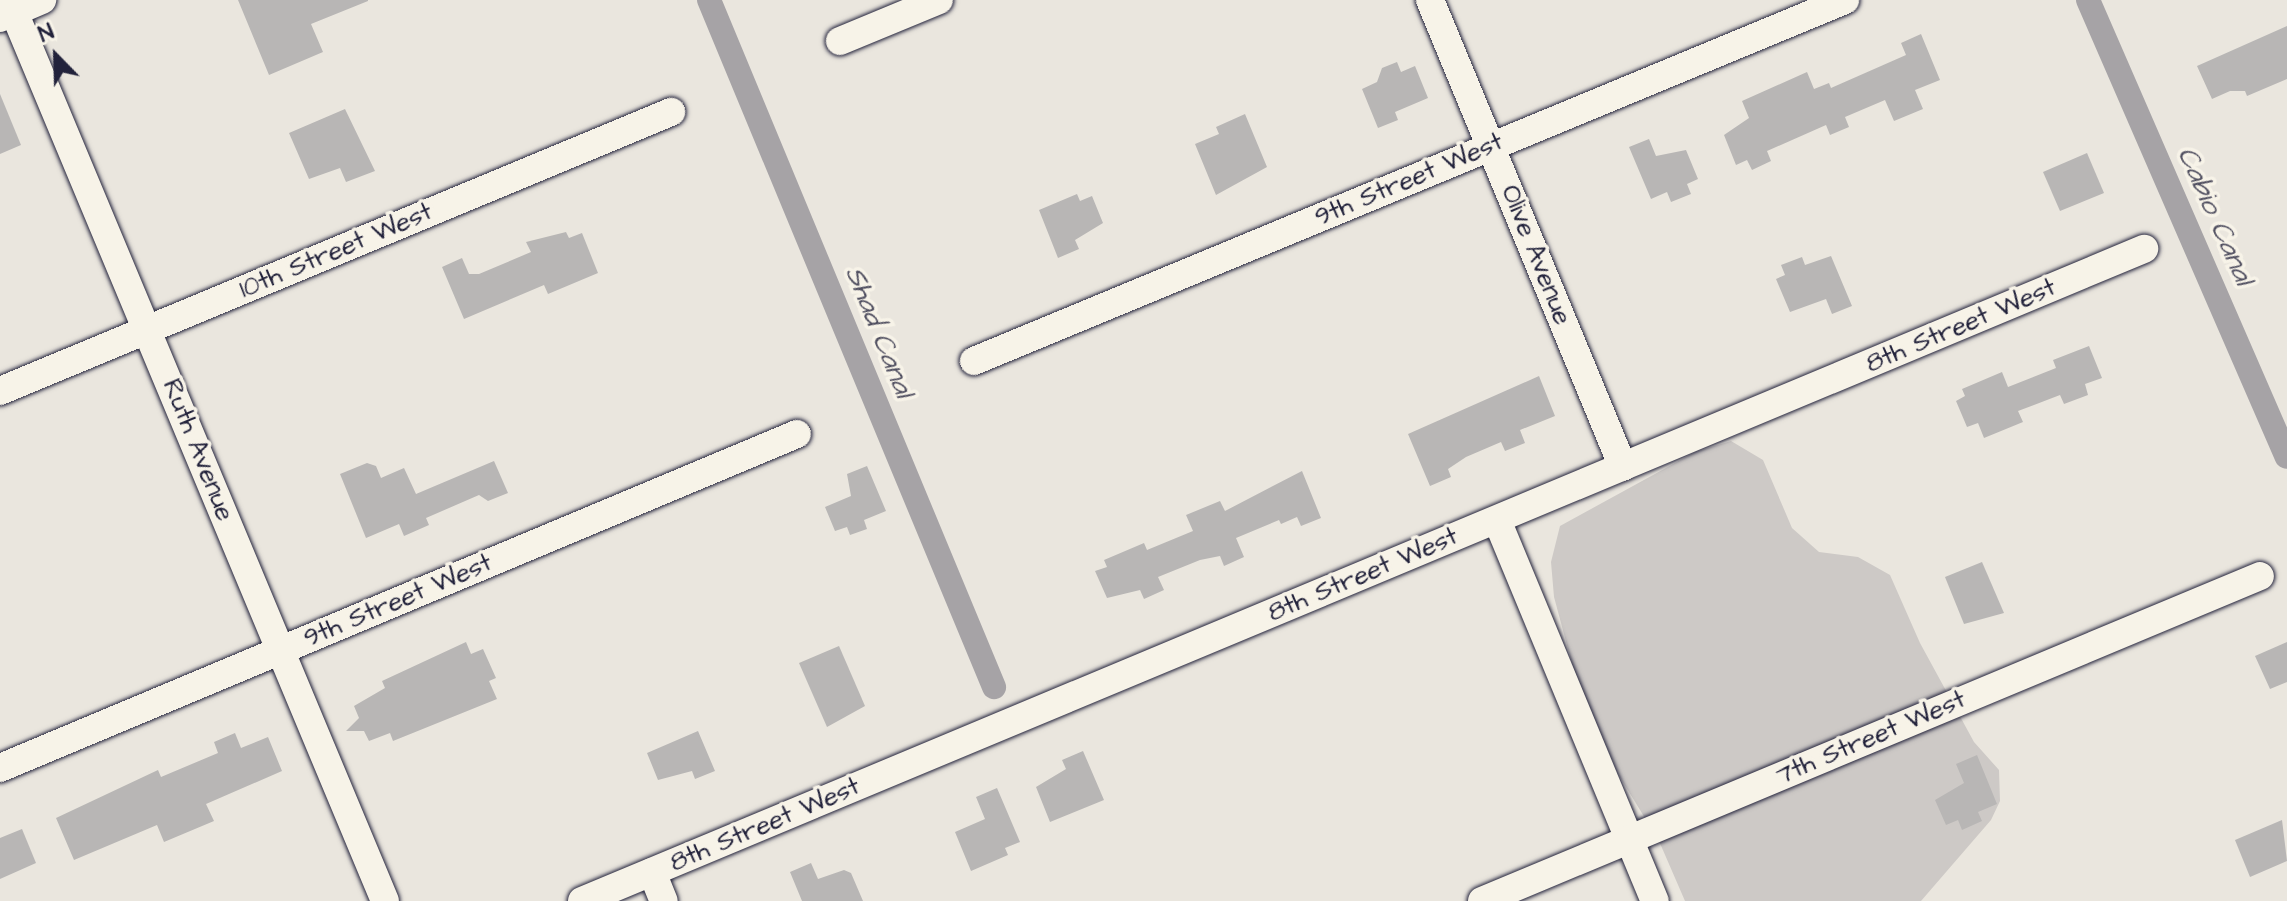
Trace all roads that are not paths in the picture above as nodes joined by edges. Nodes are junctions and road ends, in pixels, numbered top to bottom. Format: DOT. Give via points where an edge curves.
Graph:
graph roads {
  1 [pos="42,0"];
  2 [pos="939,0"];
  3 [pos="1430,0"];
  4 [pos="1845,0"];
  5 [pos="8,10"];
  6 [pos="840,41"];
  7 [pos="671,112"];
  8 [pos="1491,147"];
  9 [pos="2144,249"];
  10 [pos="148,329"];
  11 [pos="974,361"];
  12 [pos="0,391"];
  13 [pos="797,434"];
  14 [pos="1623,467"];
  15 [pos="1497,520"];
  16 [pos="2260,576"];
  17 [pos="281,650"];
  18 [pos="0,768"];
  19 [pos="1630,839"];
  20 [pos="652,872"];
  21 [pos="385,901"];
  22 [pos="582,901"];
  23 [pos="664,901"];
  24 [pos="1482,901"];
  25 [pos="1655,901"];
  1 -- 5 [label="street"];
  2 -- 6 [label="street"];
  3 -- 8 [label="street, Olive Avenue"];
  4 -- 8 [label="street, 9th Street West"];
  5 -- 10 [label="street, Ruth Avenue"];
  7 -- 10 [label="street, 10th Street West"];
  8 -- 11 [label="street, 9th Street West"];
  8 -- 14 [label="street, Olive Avenue"];
  9 -- 14 [label="street, 8th Street West"];
  10 -- 12 [label="street, 10th Street West"];
  10 -- 17 [label="street, Ruth Avenue"];
  13 -- 17 [label="street, 9th Street West"];
  14 -- 15 [label="street, 8th Street West"];
  15 -- 19 [label="street"];
  15 -- 20 [label="street, 8th Street West"];
  16 -- 19 [label="street, 7th Street West"];
  17 -- 18 [label="street, 9th Street West"];
  17 -- 21 [label="street, Ruth Avenue"];
  19 -- 24 [label="street, 7th Street West"];
  19 -- 25 [label="street"];
  20 -- 22 [label="street, 8th Street West"];
  20 -- 23 [label="street"];
}
